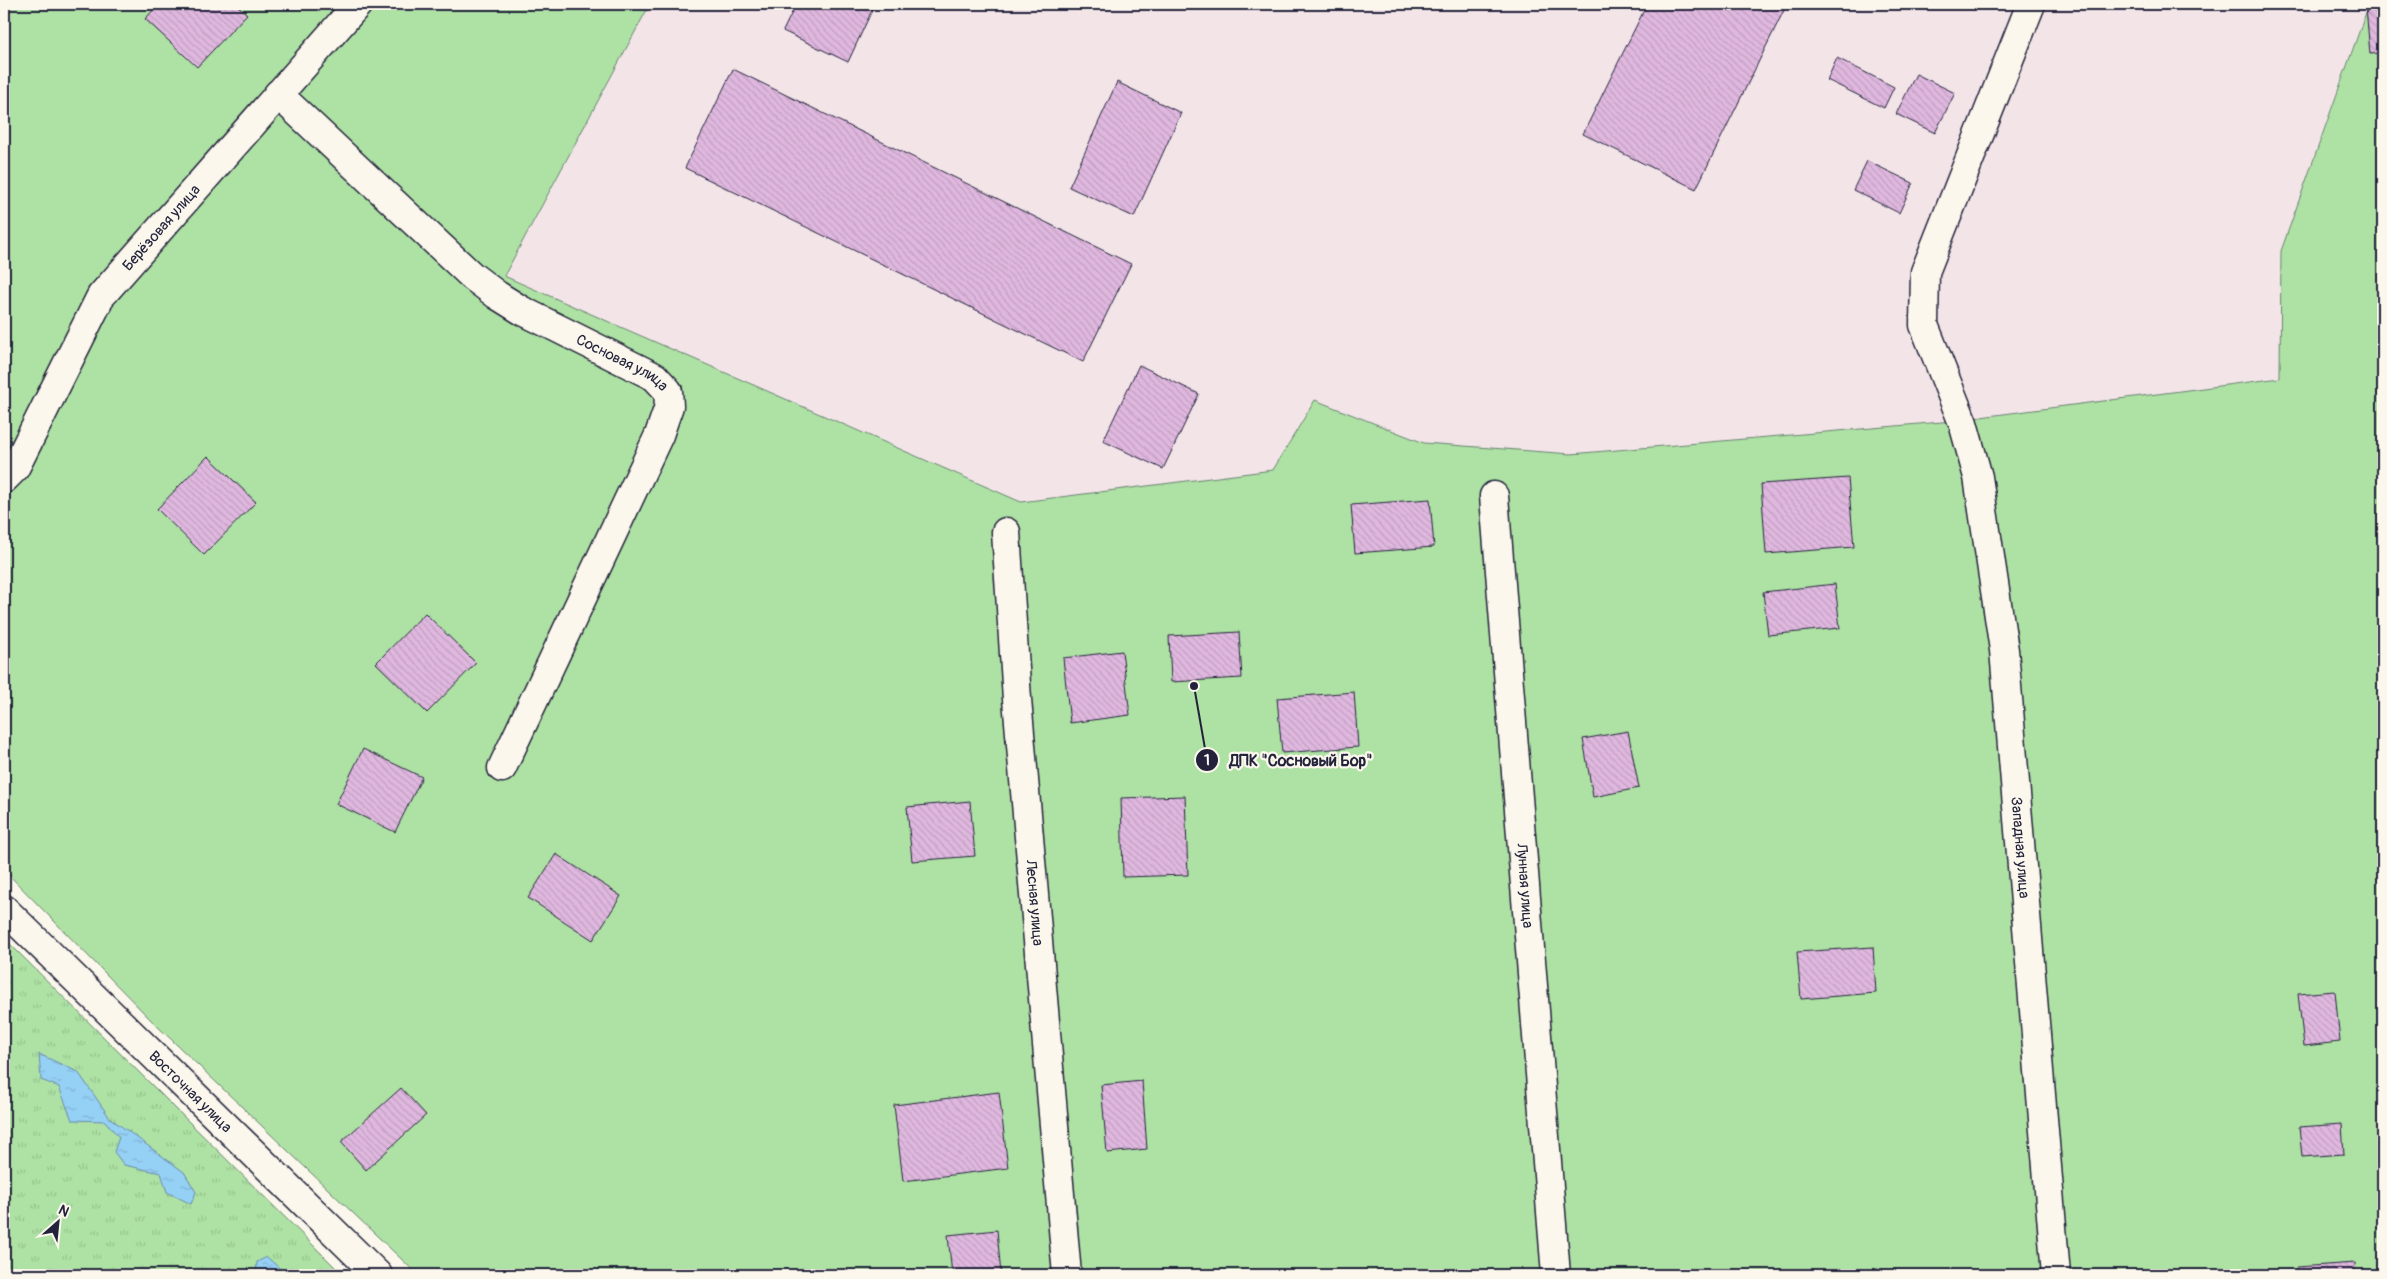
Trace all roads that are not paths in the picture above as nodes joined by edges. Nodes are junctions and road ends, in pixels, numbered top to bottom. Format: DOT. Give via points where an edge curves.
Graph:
graph roads {
  1 [pos="358,4"];
  2 [pos="2031,4"];
  3 [pos="278,94"];
  4 [pos="4,479"];
  5 [pos="1494,496"];
  6 [pos="1006,532"];
  7 [pos="502,768"];
  8 [pos="4,909"];
  9 [pos="378,1275"];
  10 [pos="1067,1275"];
  11 [pos="1556,1275"];
  12 [pos="2056,1275"];
  1 -- 3 [label="street, Берёзовая улица"];
  2 -- 12 [label="street, Западная улица" via="1925,272 1924,325 1963,423 1978,477 2004,650"];
  3 -- 4 [label="street, Берёзовая улица" via="101,296 15,468"];
  3 -- 7 [label="street, Сосновая улица" via="496,295 655,377 668,391 669,406 659,435"];
  5 -- 11 [label="street, Лунная улица"];
  6 -- 10 [label="street, Лесная улица" via="1017,699"];
  8 -- 9 [label="street, Восточная улица"];
}
